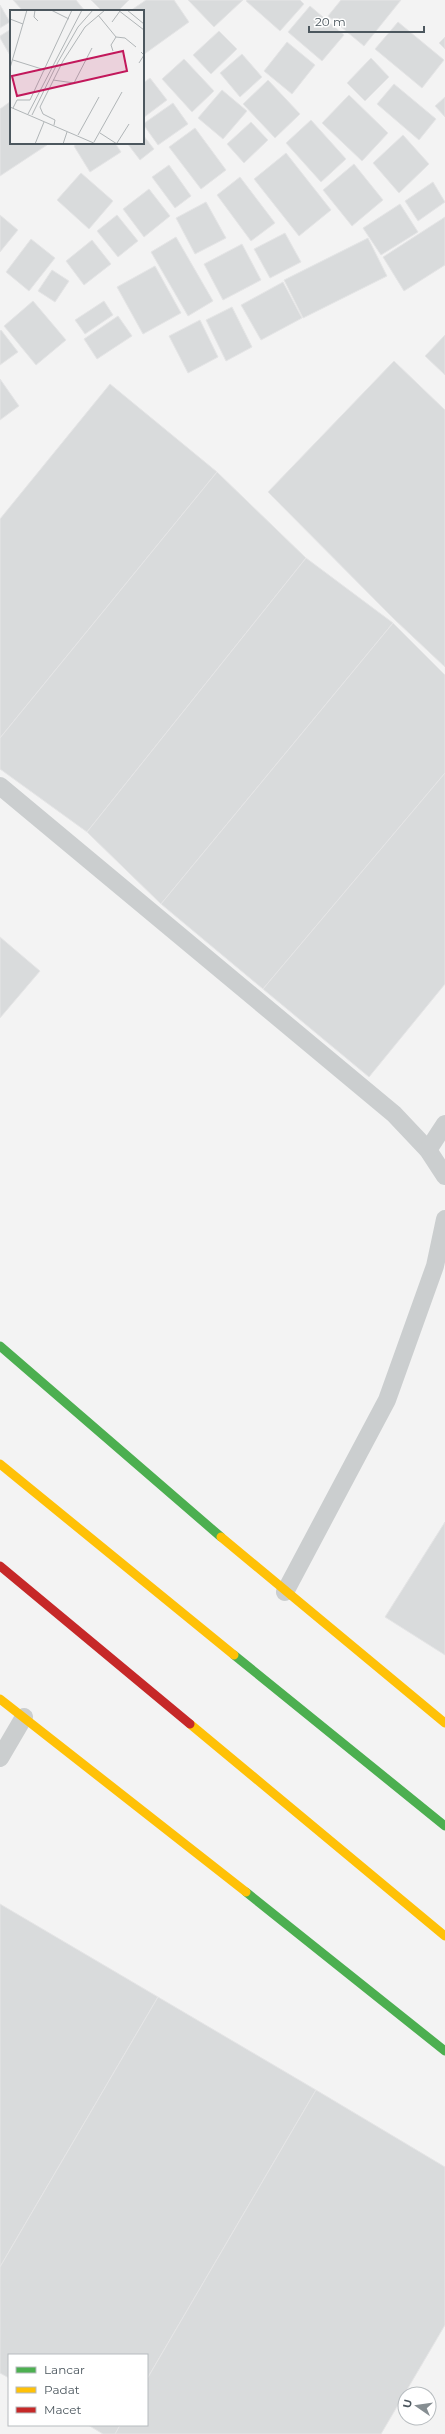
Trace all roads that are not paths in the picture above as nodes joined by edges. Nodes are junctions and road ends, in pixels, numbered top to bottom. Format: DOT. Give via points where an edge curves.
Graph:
graph roads {
  1 [pos="0,786"];
  2 [pos="445,1124"];
  3 [pos="428,1150"];
  4 [pos="445,1176"];
  5 [pos="445,1219"];
  6 [pos="0,1346"];
  7 [pos="0,1464"];
  8 [pos="0,1566"];
  9 [pos="285,1592"];
  10 [pos="0,1699"];
  11 [pos="24,1717"];
  12 [pos="445,1723"];
  13 [pos="0,1758"];
  14 [pos="445,1826"];
  15 [pos="445,1936"];
  16 [pos="445,2051"];
  1 -- 3 [label="lane" via="394,1114"];
  2 -- 3 [label="lane"];
  3 -- 4 [label="lane"];
  5 -- 9 [label="lane" via="435,1266 388,1400"];
  6 -- 9 [label="main road"];
  7 -- 14 [label="main road"];
  8 -- 15 [label="main road"];
  9 -- 12 [label="main road"];
  10 -- 11 [label="main road"];
  11 -- 13 [label="lane"];
  11 -- 16 [label="main road"];
}
